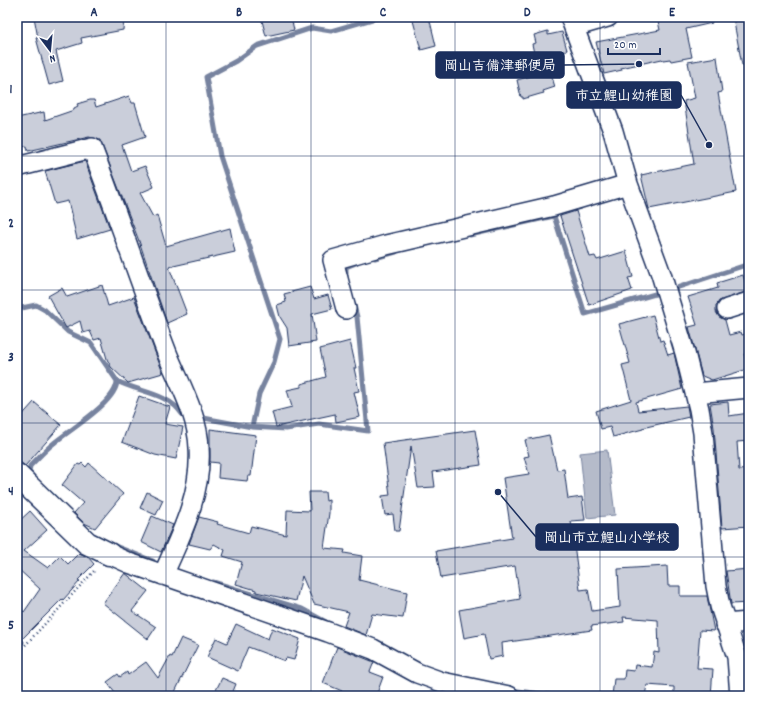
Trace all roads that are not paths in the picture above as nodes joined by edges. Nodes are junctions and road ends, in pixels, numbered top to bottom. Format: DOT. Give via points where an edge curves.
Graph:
graph roads {
  1 [pos="608,17"];
  2 [pos="572,22"];
  3 [pos="17,166"];
  4 [pos="628,184"];
  5 [pos="749,302"];
  6 [pos="346,309"];
  7 [pos="727,309"];
  8 [pos="749,388"];
  9 [pos="695,393"];
  10 [pos="17,475"];
  11 [pos="109,554"];
  12 [pos="163,575"];
  13 [pos="749,622"];
  14 [pos="725,624"];
  15 [pos="509,696"];
  16 [pos="740,696"];
  1 -- 2 [label="street"];
  2 -- 4 [label="street" via="613,131"];
  3 -- 12 [label="street" via="92,148 196,425 199,447 198,478 185,526"];
  4 -- 6 [label="street" via="554,206 333,260"];
  4 -- 9 [label="street" via="661,274"];
  5 -- 7 [label="street"];
  8 -- 9 [label="street"];
  9 -- 14 [label="street" via="703,433 716,586"];
  10 -- 11 [label="main road" via="87,543"];
  11 -- 12 [label="street"];
  12 -- 15 [label="street" via="373,649 442,682"];
  13 -- 14 [label="street"];
  14 -- 16 [label="street" via="737,657"];
}
